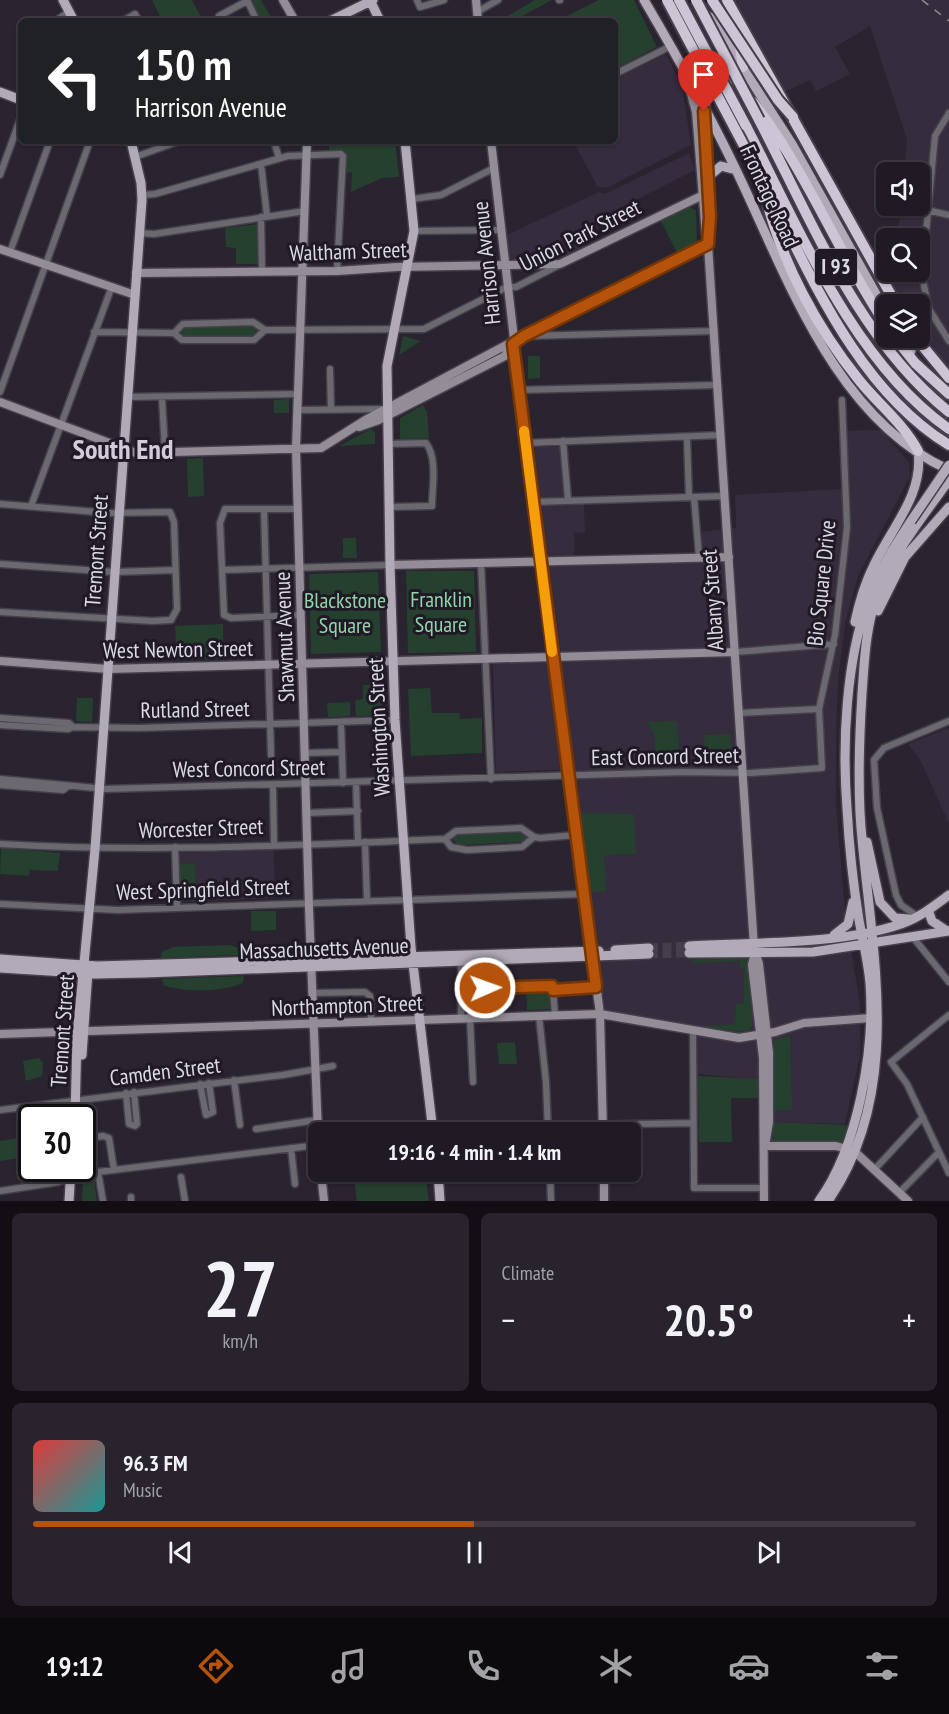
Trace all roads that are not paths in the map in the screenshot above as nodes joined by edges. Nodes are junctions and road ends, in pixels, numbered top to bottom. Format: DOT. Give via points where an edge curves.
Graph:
graph roads {
  1 [pos="63,0"];
  2 [pos="247,0"];
  3 [pos="283,0"];
  4 [pos="371,0"];
  5 [pos="417,0"];
  6 [pos="444,0"];
  7 [pos="476,0"];
  8 [pos="498,0"];
  9 [pos="644,0"];
  10 [pos="667,0"];
  11 [pos="679,0"];
  12 [pos="685,0"];
  13 [pos="697,0"];
  14 [pos="712,0"];
  15 [pos="719,0"];
  16 [pos="728,0"];
  17 [pos="68,12"];
  18 [pos="478,16"];
  19 [pos="60,18"];
  20 [pos="72,18"];
  21 [pos="220,18"];
  22 [pos="256,18"];
  23 [pos="293,18"];
  24 [pos="336,18"];
  25 [pos="379,18"];
  26 [pos="671,46"];
  27 [pos="681,64"];
  28 [pos="743,67"];
  29 [pos="618,72"];
  30 [pos="0,92"];
  31 [pos="714,92"];
  32 [pos="18,99"];
  33 [pos="703,104"];
  34 [pos="949,113"];
  35 [pos="793,117"];
  36 [pos="754,121"];
  37 [pos="18,125"];
  38 [pos="49,144"];
  39 [pos="89,144"];
  40 [pos="132,144"];
  41 [pos="171,144"];
  42 [pos="275,144"];
  43 [pos="307,144"];
  44 [pos="405,144"];
  45 [pos="491,144"];
  46 [pos="307,153"];
  47 [pos="135,157"];
  48 [pos="279,159"];
  49 [pos="261,164"];
  50 [pos="494,168"];
  51 [pos="736,170"];
  52 [pos="0,175"];
  53 [pos="708,177"];
  54 [pos="762,180"];
  55 [pos="930,185"];
  56 [pos="142,195"];
  57 [pos="701,196"];
  58 [pos="412,199"];
  59 [pos="305,211"];
  60 [pos="930,211"];
  61 [pos="949,215"];
  62 [pos="926,216"];
  63 [pos="264,217"];
  64 [pos="501,230"];
  65 [pos="414,231"];
  66 [pos="139,233"];
  67 [pos="708,244"];
  68 [pos="0,249"];
  69 [pos="10,252"];
  70 [pos="560,264"];
  71 [pos="45,265"];
  72 [pos="505,265"];
  73 [pos="408,267"];
  74 [pos="303,270"];
  75 [pos="262,271"];
  76 [pos="337,271"];
  77 [pos="136,273"];
  78 [pos="507,287"];
  79 [pos="111,289"];
  80 [pos="876,294"];
  81 [pos="891,294"];
  82 [pos="135,295"];
  83 [pos="876,309"];
  84 [pos="394,327"];
  85 [pos="265,330"];
  86 [pos="301,330"];
  87 [pos="714,331"];
  88 [pos="94,332"];
  89 [pos="174,333"];
  90 [pos="132,334"];
  91 [pos="524,336"];
  92 [pos="949,341"];
  93 [pos="513,344"];
  94 [pos="904,348"];
  95 [pos="910,348"];
  96 [pos="924,348"];
  97 [pos="330,369"];
  98 [pos="949,378"];
  99 [pos="718,385"];
  100 [pos="519,390"];
  101 [pos="0,392"];
  102 [pos="949,393"];
  103 [pos="298,394"];
  104 [pos="127,397"];
  105 [pos="162,398"];
  106 [pos="842,400"];
  107 [pos="0,402"];
  108 [pos="331,409"];
  109 [pos="298,410"];
  110 [pos="949,412"];
  111 [pos="387,413"];
  112 [pos="61,424"];
  113 [pos="949,429"];
  114 [pos="721,435"];
  115 [pos="687,438"];
  116 [pos="563,441"];
  117 [pos="525,443"];
  118 [pos="387,444"];
  119 [pos="949,445"];
  120 [pos="124,448"];
  121 [pos="296,448"];
  122 [pos="918,450"];
  123 [pos="165,452"];
  124 [pos="949,468"];
  125 [pos="949,480"];
  126 [pos="725,496"];
  127 [pos="692,497"];
  128 [pos="568,500"];
  129 [pos="532,502"];
  130 [pos="0,504"];
  131 [pos="31,506"];
  132 [pos="389,507"];
  133 [pos="949,507"];
  134 [pos="298,509"];
  135 [pos="264,510"];
  136 [pos="118,513"];
  137 [pos="914,523"];
  138 [pos="729,556"];
  139 [pos="699,557"];
  140 [pos="540,561"];
  141 [pos="481,563"];
  142 [pos="0,564"];
  143 [pos="390,565"];
  144 [pos="299,567"];
  145 [pos="265,569"];
  146 [pos="175,570"];
  147 [pos="222,570"];
  148 [pos="114,572"];
  149 [pos="0,612"];
  150 [pos="300,615"];
  151 [pos="268,617"];
  152 [pos="111,620"];
  153 [pos="834,644"];
  154 [pos="866,651"];
  155 [pos="735,652"];
  156 [pos="553,658"];
  157 [pos="486,659"];
  158 [pos="0,661"];
  159 [pos="393,662"];
  160 [pos="302,664"];
  161 [pos="269,666"];
  162 [pos="108,669"];
  163 [pos="851,677"];
  164 [pos="819,709"];
  165 [pos="739,713"];
  166 [pos="0,718"];
  167 [pos="395,720"];
  168 [pos="949,721"];
  169 [pos="341,722"];
  170 [pos="304,723"];
  171 [pos="0,725"];
  172 [pos="271,725"];
  173 [pos="73,727"];
  174 [pos="104,728"];
  175 [pos="342,752"];
  176 [pos="305,753"];
  177 [pos="272,755"];
  178 [pos="822,768"];
  179 [pos="742,771"];
  180 [pos="568,776"];
  181 [pos="0,778"];
  182 [pos="490,779"];
  183 [pos="400,781"];
  184 [pos="343,783"];
  185 [pos="357,783"];
  186 [pos="306,784"];
  187 [pos="0,785"];
  188 [pos="273,785"];
  189 [pos="67,787"];
  190 [pos="99,789"];
  191 [pos="358,811"];
  192 [pos="860,812"];
  193 [pos="307,813"];
  194 [pos="576,835"];
  195 [pos="534,837"];
  196 [pos="446,839"];
  197 [pos="403,841"];
  198 [pos="362,842"];
  199 [pos="307,843"];
  200 [pos="0,844"];
  201 [pos="274,844"];
  202 [pos="175,847"];
  203 [pos="95,849"];
  204 [pos="854,887"];
  205 [pos="583,894"];
  206 [pos="949,896"];
  207 [pos="367,901"];
  208 [pos="408,901"];
  209 [pos="309,903"];
  210 [pos="0,904"];
  211 [pos="177,908"];
  212 [pos="90,910"];
  213 [pos="928,910"];
  214 [pos="917,916"];
  215 [pos="873,930"];
  216 [pos="948,931"];
  217 [pos="862,932"];
  218 [pos="912,935"];
  219 [pos="823,939"];
  220 [pos="869,943"];
  221 [pos="755,947"];
  222 [pos="689,949"];
  223 [pos="649,951"];
  224 [pos="591,954"];
  225 [pos="0,959"];
  226 [pos="412,960"];
  227 [pos="311,963"];
  228 [pos="461,963"];
  229 [pos="0,968"];
  230 [pos="85,971"];
  231 [pos="949,982"];
  232 [pos="596,987"];
  233 [pos="461,988"];
  234 [pos="553,990"];
  235 [pos="313,993"];
  236 [pos="600,1014"];
  237 [pos="555,1015"];
  238 [pos="949,1015"];
  239 [pos="539,1016"];
  240 [pos="871,1018"];
  241 [pos="417,1019"];
  242 [pos="465,1019"];
  243 [pos="371,1022"];
  244 [pos="313,1023"];
  245 [pos="81,1031"];
  246 [pos="693,1031"];
  247 [pos="0,1034"];
  248 [pos="763,1035"];
  249 [pos="333,1066"];
  250 [pos="314,1070"];
  251 [pos="234,1080"];
  252 [pos="473,1082"];
  253 [pos="209,1083"];
  254 [pos="200,1084"];
  255 [pos="134,1092"];
  256 [pos="126,1093"];
  257 [pos="76,1099"];
  258 [pos="76,1104"];
  259 [pos="0,1110"];
  260 [pos="923,1117"];
  261 [pos="317,1120"];
  262 [pos="431,1122"];
  263 [pos="547,1122"];
  264 [pos="602,1122"];
  265 [pos="693,1123"];
  266 [pos="240,1125"];
  267 [pos="641,1126"];
  268 [pos="256,1129"];
  269 [pos="96,1137"];
  270 [pos="308,1146"];
  271 [pos="765,1146"];
  272 [pos="291,1148"];
  273 [pos="849,1150"];
  274 [pos="939,1152"];
  275 [pos="875,1169"];
  276 [pos="114,1170"];
  277 [pos="98,1172"];
  278 [pos="949,1173"];
  279 [pos="182,1177"];
  280 [pos="36,1182"];
  281 [pos="70,1182"];
  282 [pos="322,1182"];
  283 [pos="439,1182"];
  284 [pos="440,1182"];
  285 [pos="550,1182"];
  286 [pos="604,1182"];
  287 [pos="295,1184"];
  288 [pos="764,1188"];
  289 [pos="0,1191"];
  290 [pos="899,1193"];
  291 [pos="69,1201"];
  292 [pos="103,1201"];
  293 [pos="185,1201"];
  294 [pos="324,1201"];
  295 [pos="440,1201"];
  296 [pos="446,1201"];
  297 [pos="551,1201"];
  298 [pos="604,1201"];
  299 [pos="764,1201"];
  300 [pos="819,1201"];
  301 [pos="828,1201"];
  302 [pos="908,1201"];
  1 -- 17 [label="main road"];
  2 -- 21 [label="street"];
  2 -- 22 [label="street"];
  3 -- 23 [label="main road"];
  4 -- 24 [label="main road"];
  4 -- 25 [label="main road"];
  5 -- 6 [label="street" via="420,7"];
  7 -- 18 [label="main road"];
  8 -- 18 [label="street"];
  9 -- 26 [label="main road, Albany Street"];
  10 -- 54 [label="highway, I 93, bridge"];
  11 -- 36 [label="highway, bridge"];
  12 -- 36 [label="highway"];
  13 -- 28 [label="main road, Frontage Road"];
  13 -- 36 [label="highway, I 93, bridge" via="741,86"];
  14 -- 35 [label="highway, bridge"];
  15 -- 28 [label="highway" via="738,40"];
  16 -- 35 [label="highway, bridge"];
  17 -- 19 [label="street"];
  17 -- 20 [label="main road"];
  26 -- 27 [label="main road, Albany Street"];
  26 -- 29 [label="street"];
  27 -- 33 [label="main road, Frontage Road"];
  27 -- 57 [label="main road, Albany Street" via="696,112"];
  28 -- 31 [label="main road" via="736,77"];
  28 -- 80 [label="main road, Frontage Road" via="801,159"];
  30 -- 32 [label="main road"];
  31 -- 33 [label="main road"];
  33 -- 51 [label="main road, Frontage Road"];
  33 -- 53 [label="main road, Albany Street"];
  34 -- 55 [label="street" via="936,134"];
  35 -- 81 [label="highway"];
  36 -- 83 [label="highway"];
  36 -- 110 [label="highway, I 93" via="868,321 902,367"];
  36 -- 113 [label="highway" via="831,288 861,337 904,391"];
  37 -- 52 [label="street"];
  38 -- 69 [label="street"];
  39 -- 71 [label="street"];
  40 -- 47 [label="main road, Tremont Street"];
  41 -- 47 [label="street"];
  42 -- 48 [label="street"];
  43 -- 46 [label="main road, Shawmut Avenue"];
  44 -- 58 [label="main road, Washington Street"];
  45 -- 50 [label="main road, Harrison Avenue"];
  46 -- 48 [label="street"];
  46 -- 59 [label="main road, Shawmut Avenue"];
  46 -- 76 [label="street" via="343,156"];
  47 -- 56 [label="main road, Tremont Street"];
  48 -- 49 [label="street"];
  49 -- 56 [label="street"];
  49 -- 63 [label="street"];
  50 -- 58 [label="street" via="441,195"];
  50 -- 64 [label="main road, Harrison Avenue"];
  51 -- 53 [label="main road" via="721,166"];
  51 -- 122 [label="main road, Frontage Road" via="825,353 861,400"];
  53 -- 67 [label="main road, Albany Street"];
  54 -- 119 [label="highway, I 93" via="863,363 906,413"];
  54 -- 122 [label="highway" via="770,214 817,320 854,374 906,431"];
  56 -- 66 [label="main road, Tremont Street"];
  57 -- 67 [label="main road, Albany Street"];
  57 -- 70 [label="main road, Union Park Street"];
  58 -- 65 [label="main road, Washington Street"];
  59 -- 63 [label="street"];
  59 -- 74 [label="main road, Shawmut Avenue"];
  60 -- 61 [label="street"];
  62 -- 92 [label="street" via="923,287 929,309"];
  63 -- 66 [label="street"];
  63 -- 75 [label="street"];
  64 -- 65 [label="street"];
  64 -- 72 [label="main road, Harrison Avenue"];
  65 -- 73 [label="main road, Washington Street"];
  66 -- 77 [label="main road, Tremont Street"];
  67 -- 87 [label="main road, Albany Street"];
  67 -- 91 [label="main road"];
  68 -- 69 [label="main road"];
  69 -- 71 [label="main road"];
  70 -- 72 [label="main road, Waltham Street"];
  70 -- 78 [label="street, Union Park Street" via="516,287"];
  71 -- 79 [label="main road"];
  71 -- 101 [label="street"];
  72 -- 73 [label="main road, Waltham Street"];
  72 -- 78 [label="main road, Harrison Avenue"];
  73 -- 76 [label="main road, Waltham Street"];
  73 -- 84 [label="main road, Washington Street"];
  74 -- 75 [label="main road, Waltham Street"];
  74 -- 76 [label="main road, Waltham Street"];
  74 -- 86 [label="main road, Shawmut Avenue"];
  75 -- 77 [label="main road, Waltham Street"];
  77 -- 82 [label="main road, Tremont Street"];
  78 -- 84 [label="street, Union Park Street" via="424,329"];
  78 -- 93 [label="main road, Harrison Avenue"];
  79 -- 82 [label="main road"];
  79 -- 88 [label="street"];
  82 -- 90 [label="main road, Tremont Street"];
  84 -- 86 [label="street, Union Park Street"];
  84 -- 111 [label="main road, Washington Street" via="387,366"];
  85 -- 86 [label="street, Union Park Street"];
  85 -- 89 [label="street" via="253,322 242,322 183,324"];
  85 -- 89 [label="street" via="254,340 182,340"];
  86 -- 103 [label="main road, Shawmut Avenue"];
  87 -- 91 [label="street"];
  87 -- 99 [label="main road, Albany Street"];
  88 -- 90 [label="street"];
  88 -- 112 [label="street"];
  89 -- 90 [label="street"];
  90 -- 104 [label="main road, Tremont Street"];
  91 -- 93 [label="main road"];
  93 -- 100 [label="main road, Harrison Avenue"];
  93 -- 111 [label="main road"];
  94 -- 102 [label="highway"];
  95 -- 102 [label="main road"];
  96 -- 98 [label="highway"];
  97 -- 108 [label="street"];
  99 -- 100 [label="street"];
  99 -- 114 [label="main road, Albany Street"];
  100 -- 117 [label="main road, Harrison Avenue"];
  103 -- 105 [label="street"];
  103 -- 109 [label="main road, Shawmut Avenue"];
  104 -- 105 [label="street"];
  104 -- 120 [label="main road, Tremont Street"];
  105 -- 123 [label="street"];
  106 -- 153 [label="street, Bio Square Drive" via="846,527"];
  107 -- 112 [label="main road"];
  108 -- 109 [label="street"];
  108 -- 111 [label="street"];
  109 -- 121 [label="main road, Shawmut Avenue"];
  111 -- 118 [label="main road, Washington Street"];
  111 -- 121 [label="main road" via="365,420 322,447"];
  112 -- 120 [label="main road"];
  112 -- 131 [label="street"];
  114 -- 115 [label="street"];
  114 -- 126 [label="main road, Albany Street"];
  115 -- 116 [label="street"];
  115 -- 127 [label="street"];
  116 -- 117 [label="street"];
  116 -- 128 [label="street"];
  117 -- 129 [label="main road, Harrison Avenue"];
  118 -- 132 [label="main road, Washington Street"];
  118 -- 132 [label="street" via="426,443 433,472 432,506"];
  120 -- 123 [label="main road" via="136,453"];
  120 -- 136 [label="main road, Tremont Street"];
  121 -- 123 [label="main road"];
  121 -- 134 [label="main road, Shawmut Avenue"];
  122 -- 124 [label="main road, Frontage Road"];
  122 -- 163 [label="main road" via="920,470 916,489 874,564 861,599 852,644"];
  124 -- 137 [label="main road, bridge"];
  125 -- 137 [label="main road"];
  126 -- 127 [label="street"];
  126 -- 138 [label="main road, Albany Street"];
  127 -- 128 [label="street"];
  127 -- 139 [label="street"];
  128 -- 129 [label="street"];
  129 -- 140 [label="main road, Harrison Avenue"];
  130 -- 131 [label="street"];
  131 -- 136 [label="street"];
  132 -- 143 [label="main road, Washington Street"];
  133 -- 154 [label="main road" via="900,565 881,604"];
  134 -- 135 [label="street"];
  134 -- 144 [label="main road, Shawmut Avenue"];
  135 -- 145 [label="street"];
  135 -- 147 [label="street" via="232,508 222,512"];
  136 -- 146 [label="street" via="170,512 174,522"];
  136 -- 148 [label="main road, Tremont Street"];
  137 -- 154 [label="main road" via="882,583"];
  137 -- 163 [label="main road" via="884,565 870,593"];
  138 -- 139 [label="main road"];
  138 -- 155 [label="main road, Albany Street"];
  139 -- 140 [label="main road"];
  140 -- 141 [label="main road"];
  140 -- 156 [label="main road, Harrison Avenue"];
  141 -- 143 [label="main road"];
  141 -- 157 [label="street"];
  142 -- 148 [label="street"];
  143 -- 144 [label="street"];
  143 -- 159 [label="main road, Washington Street"];
  144 -- 145 [label="street"];
  144 -- 150 [label="main road, Shawmut Avenue"];
  145 -- 147 [label="street"];
  145 -- 151 [label="street"];
  146 -- 148 [label="street"];
  146 -- 152 [label="street" via="177,609 171,620"];
  147 -- 151 [label="street" via="224,615"];
  148 -- 152 [label="main road, Tremont Street"];
  149 -- 152 [label="street"];
  150 -- 151 [label="street"];
  150 -- 160 [label="main road, Shawmut Avenue"];
  151 -- 161 [label="street"];
  152 -- 162 [label="main road, Tremont Street"];
  153 -- 155 [label="street"];
  153 -- 164 [label="street, Bio Square Drive"];
  154 -- 192 [label="main road" via="860,729"];
  155 -- 156 [label="main road, West Newton Street"];
  155 -- 165 [label="main road, Albany Street"];
  156 -- 157 [label="main road, West Newton Street"];
  156 -- 180 [label="main road, Harrison Avenue"];
  157 -- 159 [label="main road, West Newton Street"];
  157 -- 182 [label="street"];
  158 -- 162 [label="main road, West Newton Street"];
  159 -- 160 [label="main road, West Newton Street"];
  159 -- 167 [label="main road, Washington Street"];
  160 -- 161 [label="main road, West Newton Street"];
  160 -- 170 [label="main road, Shawmut Avenue"];
  161 -- 162 [label="main road, West Newton Street"];
  161 -- 172 [label="street"];
  162 -- 174 [label="main road, Tremont Street"];
  163 -- 204 [label="main road" via="846,792"];
  164 -- 165 [label="street"];
  164 -- 178 [label="street, Bio Square Drive"];
  165 -- 179 [label="main road, Albany Street"];
  166 -- 173 [label="street" via="69,723"];
  167 -- 169 [label="street, Rutland Street"];
  167 -- 183 [label="main road, Washington Street"];
  168 -- 214 [label="street" via="884,748 874,760 877,808 896,895 901,905"];
  169 -- 170 [label="street, Rutland Street"];
  169 -- 175 [label="street"];
  170 -- 172 [label="street, Rutland Street"];
  170 -- 176 [label="main road, Shawmut Avenue"];
  171 -- 173 [label="street"];
  172 -- 174 [label="street, Rutland Street"];
  172 -- 177 [label="street"];
  173 -- 174 [label="street, Rutland Street"];
  174 -- 190 [label="main road, Tremont Street"];
  175 -- 176 [label="street"];
  175 -- 184 [label="street"];
  176 -- 186 [label="main road, Shawmut Avenue"];
  178 -- 179 [label="street, East Concord Street"];
  179 -- 180 [label="street, East Concord Street"];
  179 -- 221 [label="main road, Albany Street"];
  180 -- 182 [label="street, East Concord Street"];
  180 -- 194 [label="main road, Harrison Avenue"];
  181 -- 189 [label="street"];
  182 -- 183 [label="street, East Concord Street"];
  183 -- 185 [label="street, West Concord Street"];
  183 -- 197 [label="main road, Washington Street"];
  184 -- 185 [label="street, West Concord Street"];
  184 -- 186 [label="street, West Concord Street"];
  185 -- 191 [label="street"];
  186 -- 188 [label="street, West Concord Street"];
  186 -- 193 [label="main road, Shawmut Avenue"];
  187 -- 189 [label="street" via="63,790"];
  188 -- 190 [label="street, West Concord Street"];
  188 -- 201 [label="street"];
  189 -- 190 [label="street, West Concord Street"];
  190 -- 203 [label="main road, Tremont Street"];
  191 -- 193 [label="street"];
  191 -- 198 [label="street"];
  192 -- 214 [label="main road" via="883,907 898,919"];
  192 -- 215 [label="main road"];
  193 -- 199 [label="main road, Shawmut Avenue"];
  194 -- 195 [label="street"];
  194 -- 205 [label="main road, Harrison Avenue"];
  195 -- 196 [label="street" via="521,828 456,831"];
  195 -- 196 [label="street" via="522,847 466,850 451,847"];
  196 -- 197 [label="street, Worcester Street"];
  197 -- 198 [label="street, Worcester Street"];
  197 -- 208 [label="main road, Washington Street"];
  198 -- 199 [label="street, Worcester Street"];
  198 -- 207 [label="street"];
  199 -- 201 [label="street, Worcester Street"];
  199 -- 209 [label="main road, Shawmut Avenue"];
  200 -- 203 [label="street, Worcester Street"];
  201 -- 202 [label="street, Worcester Street"];
  202 -- 203 [label="street, Worcester Street"];
  202 -- 211 [label="street"];
  203 -- 212 [label="main road, Tremont Street"];
  204 -- 217 [label="main road"];
  204 -- 219 [label="main road" via="848,924"];
  205 -- 208 [label="street, West Springfield Street"];
  205 -- 224 [label="main road, Harrison Avenue"];
  206 -- 213 [label="main road"];
  207 -- 208 [label="street, West Springfield Street"];
  207 -- 209 [label="street, West Springfield Street"];
  208 -- 226 [label="main road, Washington Street"];
  209 -- 211 [label="street, West Springfield Street"];
  209 -- 227 [label="main road, Shawmut Avenue"];
  210 -- 212 [label="street, West Springfield Street"];
  211 -- 212 [label="street, West Springfield Street"];
  212 -- 230 [label="main road, Tremont Street"];
  213 -- 214 [label="main road"];
  213 -- 216 [label="main road" via="932,921"];
  214 -- 215 [label="main road"];
  215 -- 217 [label="main road"];
  215 -- 220 [label="main road"];
  216 -- 218 [label="main road"];
  217 -- 219 [label="main road"];
  217 -- 220 [label="main road"];
  218 -- 220 [label="main road"];
  218 -- 231 [label="street"];
  219 -- 221 [label="main road"];
  220 -- 221 [label="main road" via="818,952"];
  220 -- 240 [label="main road"];
  220 -- 273 [label="main road" via="879,1002 876,1057 869,1101"];
  221 -- 222 [label="main road"];
  221 -- 248 [label="main road, Albany Street"];
  223 -- 224 [label="main road, Massachusetts Avenue"];
  224 -- 226 [label="main road, Massachusetts Avenue"];
  224 -- 228 [label="main road, Massachusetts Avenue"];
  224 -- 232 [label="main road, Harrison Avenue"];
  225 -- 230 [label="main road, Massachusetts Avenue"];
  226 -- 227 [label="main road, Massachusetts Avenue"];
  226 -- 228 [label="main road, Massachusetts Avenue"];
  226 -- 241 [label="main road, Washington Street"];
  227 -- 230 [label="main road, Massachusetts Avenue"];
  227 -- 235 [label="main road, Shawmut Avenue"];
  228 -- 233 [label="street"];
  229 -- 230 [label="main road, Massachusetts Avenue"];
  230 -- 245 [label="main road, Tremont Street"];
  232 -- 234 [label="street"];
  232 -- 236 [label="main road, Harrison Avenue"];
  233 -- 234 [label="street" via="552,986"];
  233 -- 242 [label="street"];
  234 -- 237 [label="street"];
  235 -- 243 [label="street" via="368,993"];
  235 -- 244 [label="main road, Shawmut Avenue"];
  236 -- 237 [label="main road, Northampton Street"];
  236 -- 246 [label="main road, Northampton Street"];
  236 -- 264 [label="main road, Harrison Avenue"];
  237 -- 239 [label="main road, Northampton Street"];
  238 -- 260 [label="street" via="891,1062"];
  239 -- 242 [label="main road, Northampton Street"];
  239 -- 263 [label="street"];
  240 -- 248 [label="main road, Northampton Street" via="804,1023"];
  240 -- 273 [label="main road"];
  241 -- 242 [label="main road, Northampton Street"];
  241 -- 243 [label="main road, Northampton Street"];
  241 -- 262 [label="main road, Washington Street"];
  242 -- 252 [label="street"];
  243 -- 244 [label="main road, Northampton Street"];
  244 -- 245 [label="main road, Northampton Street"];
  244 -- 250 [label="main road, Shawmut Avenue"];
  245 -- 247 [label="main road, Northampton Street"];
  245 -- 257 [label="main road, Tremont Street"];
  246 -- 248 [label="main road, Northampton Street" via="730,1038"];
  246 -- 265 [label="street"];
  248 -- 271 [label="main road, Albany Street"];
  249 -- 250 [label="street, Camden Street"];
  250 -- 251 [label="street, Camden Street"];
  250 -- 261 [label="main road, Shawmut Avenue"];
  251 -- 253 [label="street, Camden Street"];
  251 -- 266 [label="street"];
  253 -- 254 [label="street, Camden Street"];
  253 -- 254 [label="street" via="213,1114 206,1115"];
  254 -- 255 [label="street, Camden Street"];
  255 -- 256 [label="street, Camden Street"];
  255 -- 256 [label="street" via="138,1124 135,1126 129,1124"];
  256 -- 257 [label="street, Camden Street"];
  257 -- 258 [label="main road, Tremont Street"];
  257 -- 259 [label="street, Camden Street"];
  260 -- 274 [label="street"];
  260 -- 275 [label="street"];
  261 -- 268 [label="street"];
  265 -- 267 [label="street"];
  265 -- 288 [label="street" via="694,1188"];
  269 -- 276 [label="street" via="109,1138"];
  270 -- 272 [label="street"];
  271 -- 273 [label="main road"];
  271 -- 288 [label="main road, Albany Street"];
  272 -- 276 [label="street"];
  272 -- 287 [label="street"];
  273 -- 275 [label="main road"];
  273 -- 300 [label="main road"];
  273 -- 301 [label="main road" via="842,1178"];
  274 -- 278 [label="street"];
  274 -- 290 [label="street"];
  275 -- 290 [label="main road"];
  276 -- 277 [label="street"];
  277 -- 292 [label="street"];
  279 -- 293 [label="street"];
  280 -- 289 [label="street"];
  281 -- 291 [label="main road"];
  282 -- 294 [label="main road"];
  283 -- 295 [label="main road"];
  284 -- 296 [label="main road"];
  285 -- 297 [label="street"];
  286 -- 298 [label="main road"];
  288 -- 299 [label="main road, Albany Street"];
  290 -- 302 [label="main road"];
}
